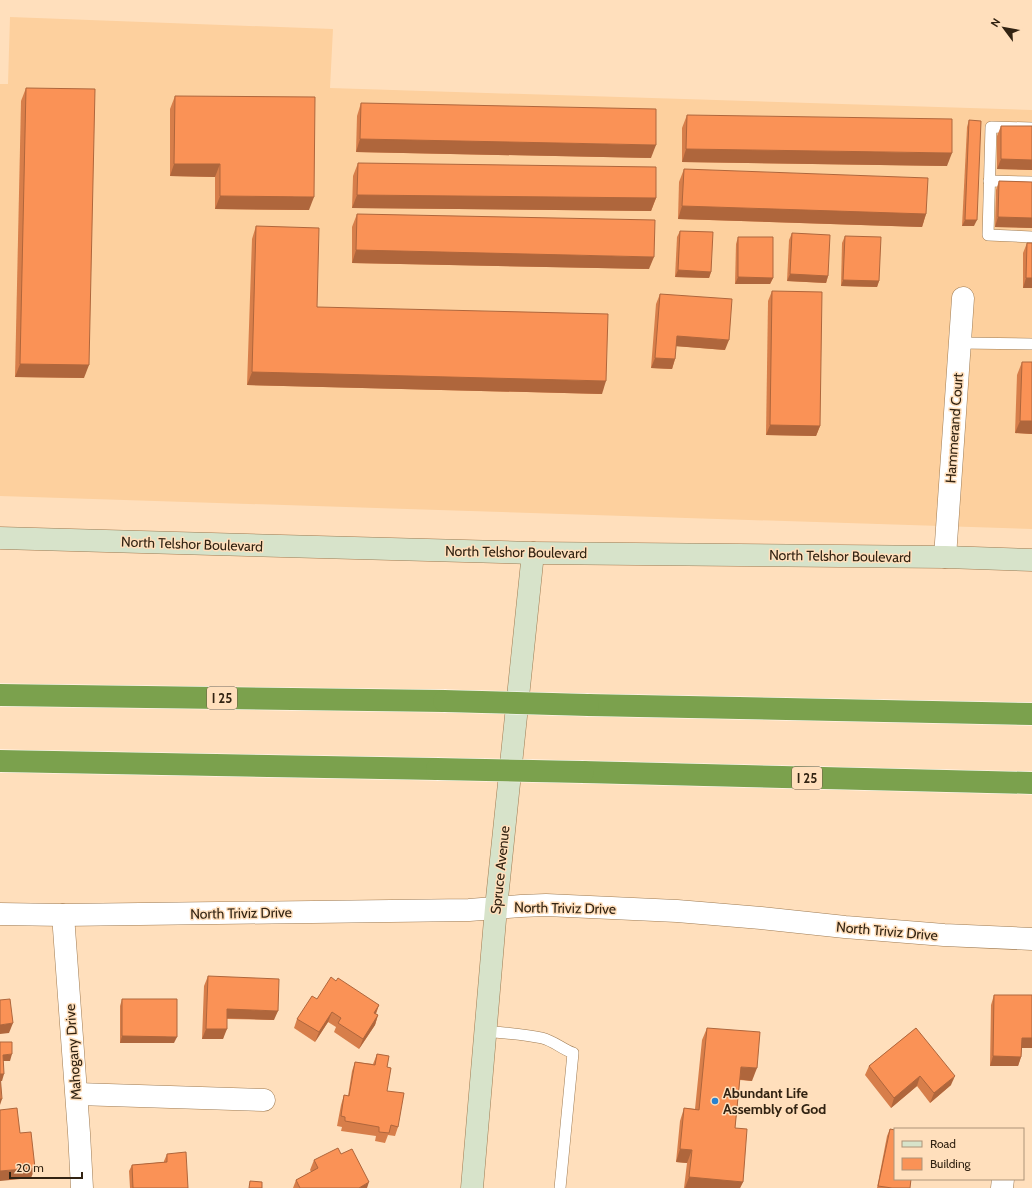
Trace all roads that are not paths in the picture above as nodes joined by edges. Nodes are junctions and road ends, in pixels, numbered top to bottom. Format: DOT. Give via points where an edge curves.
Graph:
graph roads {
  1 [pos="1032,128"];
  2 [pos="989,181"];
  3 [pos="1032,182"];
  4 [pos="1032,237"];
  5 [pos="963,298"];
  6 [pos="960,343"];
  7 [pos="1032,344"];
  8 [pos="0,538"];
  9 [pos="533,553"];
  10 [pos="945,558"];
  11 [pos="1032,560"];
  12 [pos="0,695"];
  13 [pos="1032,714"];
  14 [pos="0,761"];
  15 [pos="1032,783"];
  16 [pos="496,908"];
  17 [pos="0,914"];
  18 [pos="63,915"];
  19 [pos="1032,939"];
  20 [pos="485,1031"];
  21 [pos="77,1094"];
  22 [pos="264,1100"];
  23 [pos="82,1188"];
  24 [pos="472,1188"];
  25 [pos="560,1188"];
  1 -- 2 [label="lane" via="990,127"];
  2 -- 3 [label="lane"];
  2 -- 4 [label="lane" via="988,236"];
  5 -- 6 [label="street, Hammerand Court"];
  6 -- 7 [label="lane"];
  6 -- 10 [label="street, Hammerand Court"];
  8 -- 9 [label="main road, North Telshor Boulevard"];
  9 -- 10 [label="main road, North Telshor Boulevard"];
  9 -- 16 [label="main road, Spruce Avenue"];
  10 -- 11 [label="main road, North Telshor Boulevard"];
  12 -- 13 [label="highway, I 25, bridge" via="444,701"];
  14 -- 15 [label="highway, I 25, bridge"];
  16 -- 18 [label="street, North Triviz Drive"];
  16 -- 19 [label="street, North Triviz Drive" via="546,905 677,911 936,935"];
  16 -- 20 [label="main road, Spruce Avenue"];
  17 -- 18 [label="street, North Triviz Drive"];
  18 -- 21 [label="street, Mahogany Drive"];
  20 -- 24 [label="main road, Spruce Avenue"];
  20 -- 25 [label="lane" via="542,1038 573,1053"];
  21 -- 22 [label="street"];
  21 -- 23 [label="street, Mahogany Drive"];
}
